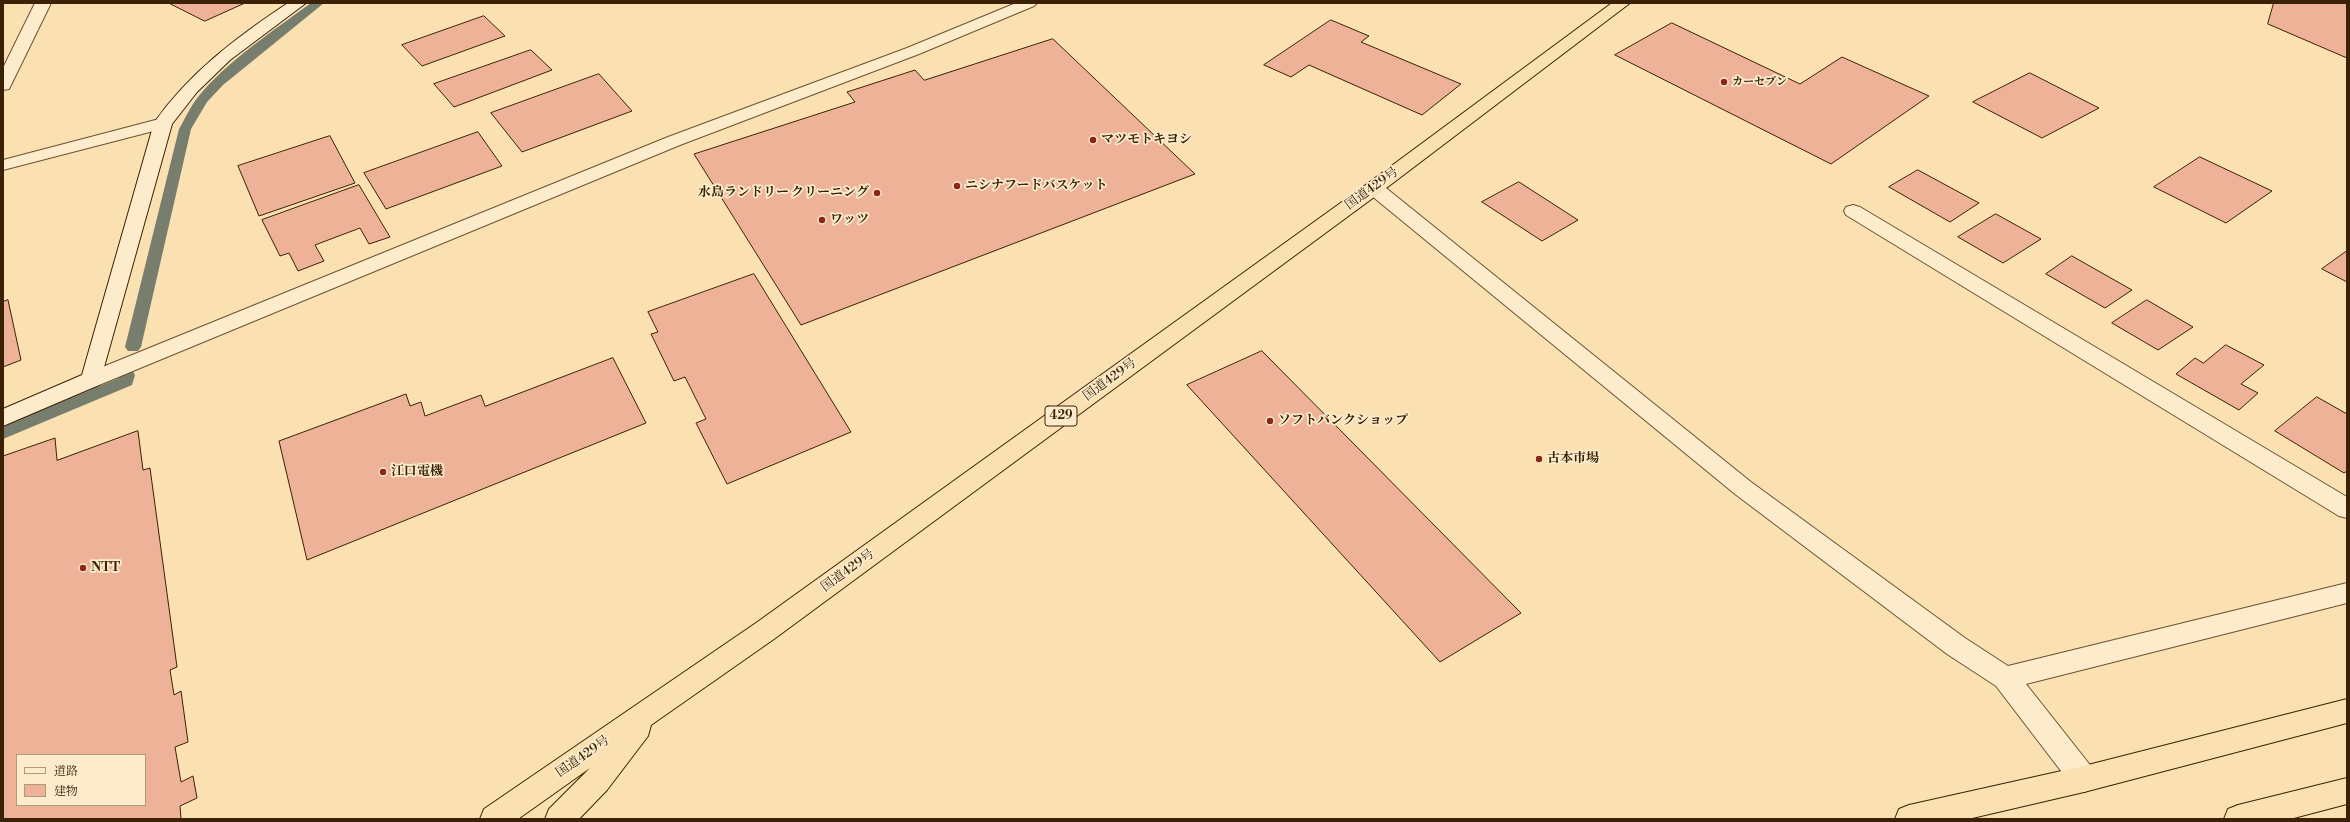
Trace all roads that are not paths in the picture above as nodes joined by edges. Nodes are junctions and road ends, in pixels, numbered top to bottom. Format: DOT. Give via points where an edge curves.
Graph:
graph roads {
  1 [pos="43,3"];
  2 [pos="298,3"];
  3 [pos="1028,3"];
  4 [pos="1622,3"];
  5 [pos="3,85"];
  6 [pos="163,123"];
  7 [pos="3,165"];
  8 [pos="1374,188"];
  9 [pos="1853,211"];
  10 [pos="92,380"];
  11 [pos="3,418"];
  12 [pos="2347,509"];
  13 [pos="2347,593"];
  14 [pos="2005,678"];
  15 [pos="650,711"];
  16 [pos="2347,711"];
  17 [pos="2084,779"];
  18 [pos="2347,791"];
  19 [pos="494,819"];
  20 [pos="559,819"];
  21 [pos="1909,819"];
  22 [pos="2238,819"];
  1 -- 5 [label="street"];
  2 -- 6 [label="street" via="233,51 179,100"];
  3 -- 10 [label="street" via="913,51 659,147"];
  4 -- 8 [label="highway, 国道429号 / 429"];
  6 -- 7 [label="street"];
  6 -- 10 [label="street"];
  8 -- 14 [label="street" via="1743,488 1956,646"];
  8 -- 15 [label="highway, 国道429号 / 429" via="765,631"];
  9 -- 12 [label="street"];
  10 -- 11 [label="street"];
  13 -- 14 [label="street"];
  14 -- 17 [label="street"];
  15 -- 19 [label="highway, 国道429号 / 429"];
  15 -- 20 [label="highway" via="597,781"];
  16 -- 17 [label="highway"];
  17 -- 21 [label="highway"];
  18 -- 22 [label="highway"];
}
